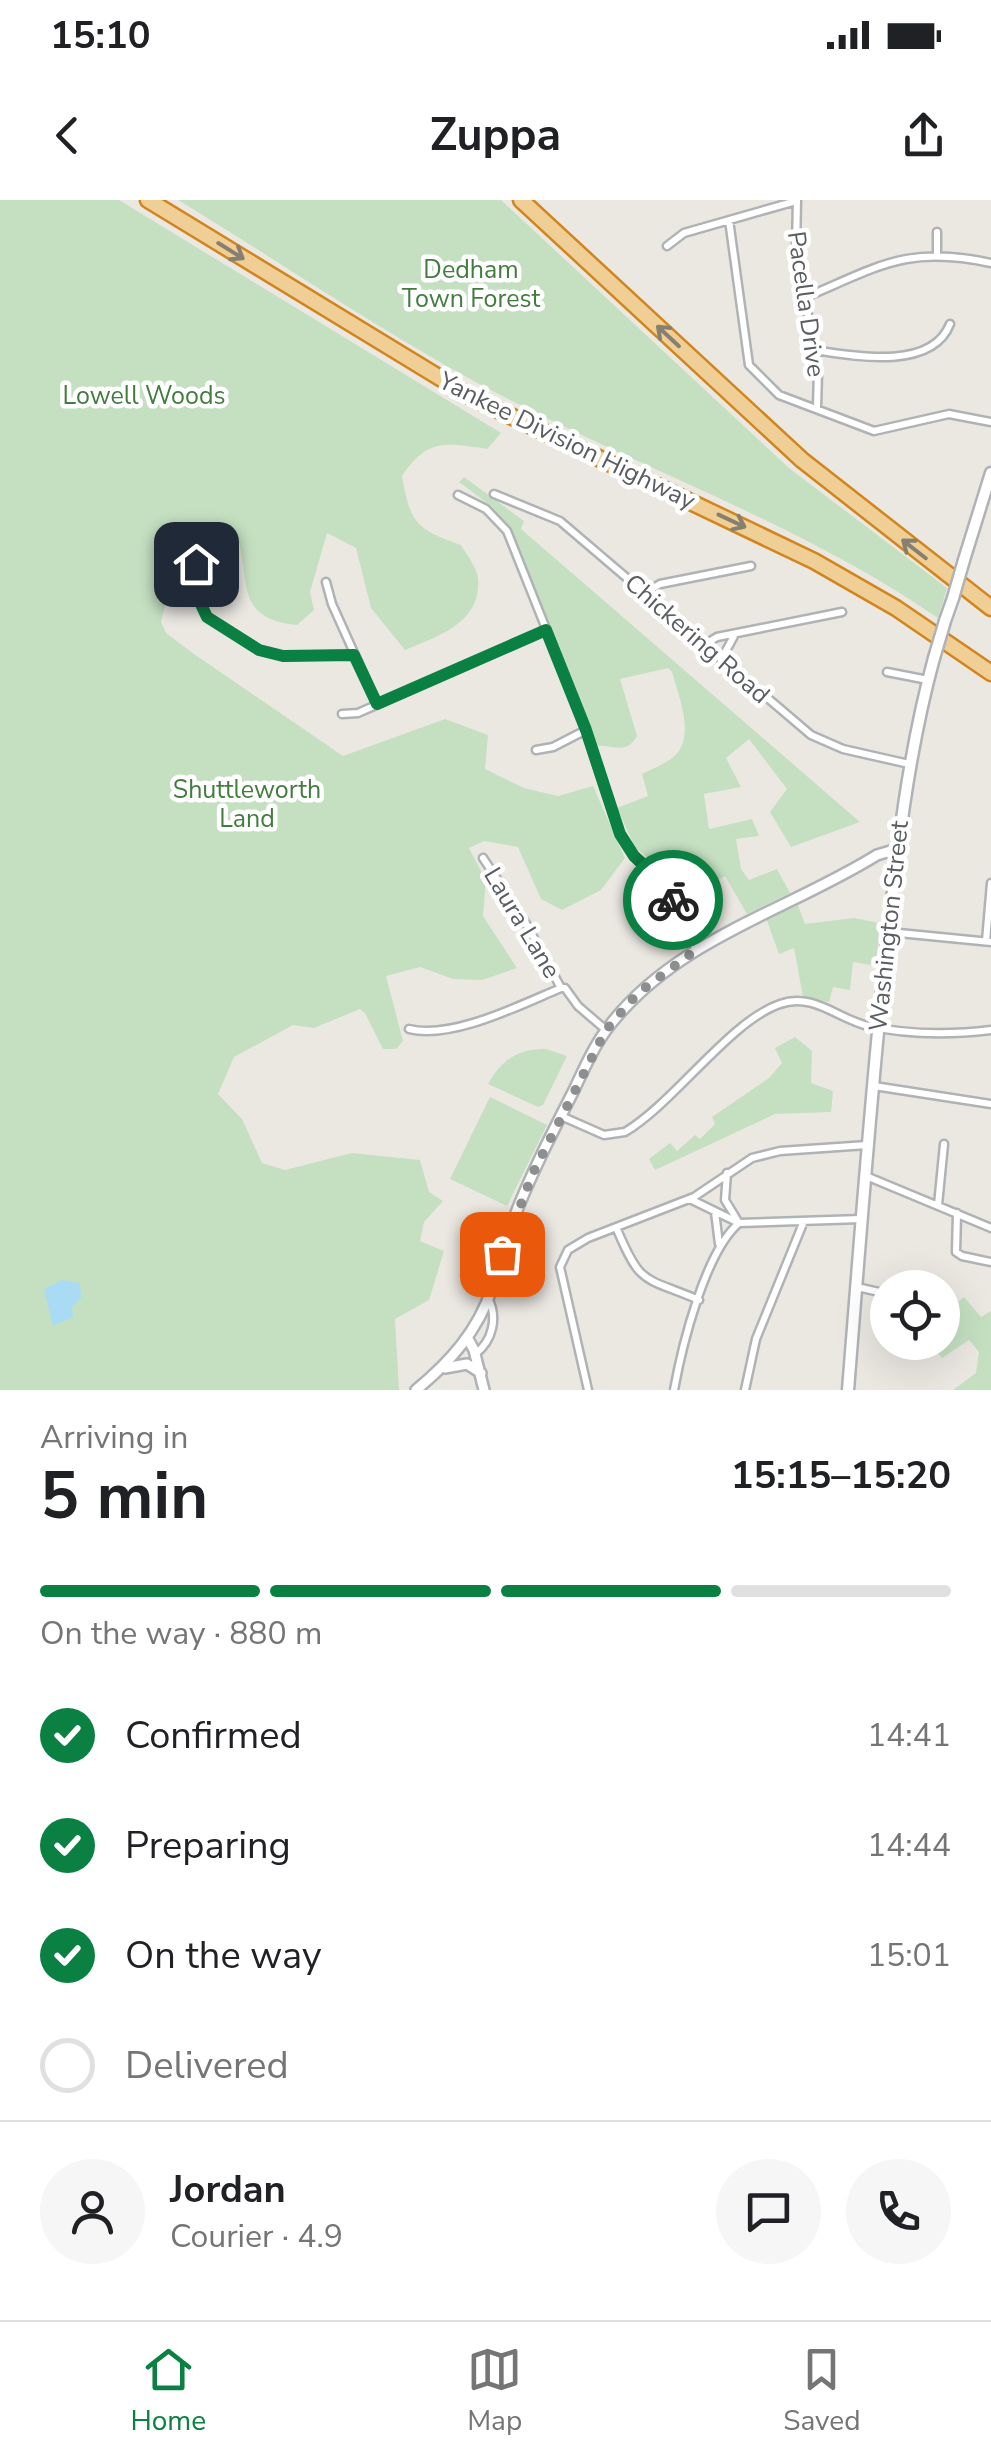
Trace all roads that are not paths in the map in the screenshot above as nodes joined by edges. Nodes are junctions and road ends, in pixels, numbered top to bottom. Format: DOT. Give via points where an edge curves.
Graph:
graph roads {
  1 [pos="148,200"];
  2 [pos="521,200"];
  3 [pos="798,200"];
  4 [pos="730,220"];
  5 [pos="937,232"];
  6 [pos="667,246"];
  7 [pos="938,256"];
  8 [pos="991,263"];
  9 [pos="806,297"];
  10 [pos="950,324"];
  11 [pos="815,350"];
  12 [pos="817,408"];
  13 [pos="991,422"];
  14 [pos="991,473"];
  15 [pos="494,494"];
  16 [pos="458,495"];
  17 [pos="196,564"];
  18 [pos="751,566"];
  19 [pos="948,576"];
  20 [pos="326,582"];
  21 [pos="644,594"];
  22 [pos="991,597"];
  23 [pos="991,608"];
  24 [pos="842,612"];
  25 [pos="546,630"];
  26 [pos="734,635"];
  27 [pos="704,645"];
  28 [pos="963,652"];
  29 [pos="354,655"];
  30 [pos="721,660"];
  31 [pos="887,672"];
  32 [pos="991,673"];
  33 [pos="928,680"];
  34 [pos="991,683"];
  35 [pos="377,704"];
  36 [pos="342,714"];
  37 [pos="586,730"];
  38 [pos="536,750"];
  39 [pos="909,764"];
  40 [pos="897,854"];
  41 [pos="483,858"];
  42 [pos="990,883"];
  43 [pos="888,932"];
  44 [pos="988,941"];
  45 [pos="696,950"];
  46 [pos="561,988"];
  47 [pos="878,1027"];
  48 [pos="410,1029"];
  49 [pos="606,1030"];
  50 [pos="991,1030"];
  51 [pos="873,1086"];
  52 [pos="991,1104"];
  53 [pos="560,1116"];
  54 [pos="944,1144"];
  55 [pos="868,1145"];
  56 [pos="727,1174"];
  57 [pos="865,1175"];
  58 [pos="688,1199"];
  59 [pos="938,1205"];
  60 [pos="714,1211"];
  61 [pos="957,1213"];
  62 [pos="862,1218"];
  63 [pos="804,1221"];
  64 [pos="739,1223"];
  65 [pos="616,1227"];
  66 [pos="991,1228"];
  67 [pos="720,1246"];
  68 [pos="991,1262"];
  69 [pos="856,1287"];
  70 [pos="870,1290"];
  71 [pos="488,1298"];
  72 [pos="699,1300"];
  73 [pos="467,1338"];
  74 [pos="476,1354"];
  75 [pos="442,1368"];
  76 [pos="481,1373"];
  77 [pos="416,1390"];
  78 [pos="484,1390"];
  79 [pos="588,1390"];
  80 [pos="674,1390"];
  81 [pos="744,1390"];
  82 [pos="848,1390"];
  1 -- 28 [label="highway, Yankee Division Highway, one-way" via="473,398 806,556"];
  19 -- 2 [label="highway, one-way" via="794,453"];
  3 -- 4 [label="street"];
  3 -- 9 [label="street, Pacella Drive" via="796,248"];
  4 -- 6 [label="street" via="684,233"];
  4 -- 12 [label="street" via="750,364 779,395"];
  5 -- 7 [label="street"];
  7 -- 8 [label="street"];
  7 -- 9 [label="street" via="884,262"];
  9 -- 11 [label="street, Pacella Drive"];
  10 -- 11 [label="street" via="940,340 906,356"];
  11 -- 12 [label="street, Pacella Drive"];
  12 -- 13 [label="street" via="874,430 934,415"];
  14 -- 33 [label="main road, Washington Street, bridge"];
  15 -- 21 [label="street, Chickering Road" via="560,520"];
  16 -- 25 [label="street" via="486,509 506,532"];
  17 -- 29 [label="street" via="207,617 259,650"];
  18 -- 21 [label="street" via="660,584"];
  19 -- 22 [label="highway"];
  19 -- 23 [label="highway"];
  20 -- 29 [label="street"];
  21 -- 27 [label="street, Chickering Road"];
  24 -- 26 [label="street"];
  25 -- 35 [label="street"];
  25 -- 37 [label="street"];
  26 -- 27 [label="street"];
  26 -- 30 [label="street"];
  27 -- 30 [label="street, Chickering Road"];
  28 -- 32 [label="highway, Yankee Division Highway"];
  28 -- 34 [label="highway"];
  29 -- 35 [label="street"];
  30 -- 39 [label="street, Chickering Road" via="820,741"];
  31 -- 33 [label="street"];
  33 -- 39 [label="main road, Washington Street"];
  35 -- 36 [label="street"];
  37 -- 38 [label="street"];
  37 -- 45 [label="street" via="620,834 668,892"];
  39 -- 40 [label="main road, Washington Street"];
  40 -- 43 [label="main road, Washington Street"];
  40 -- 45 [label="street" via="887,851"];
  41 -- 46 [label="street, Laura Lane"];
  42 -- 44 [label="street"];
  43 -- 44 [label="street"];
  43 -- 47 [label="main road, Washington Street"];
  45 -- 49 [label="street" via="638,993"];
  46 -- 48 [label="street, Laura Lane" via="434,1032"];
  46 -- 49 [label="street, Laura Lane"];
  47 -- 50 [label="street" via="937,1036"];
  47 -- 51 [label="main road, Washington Street"];
  47 -- 53 [label="street" via="816,1004 776,1004 626,1132 604,1134"];
  49 -- 53 [label="street"];
  51 -- 52 [label="street"];
  51 -- 55 [label="main road, Washington Street"];
  53 -- 71 [label="street" via="521,1199"];
  54 -- 59 [label="street"];
  55 -- 56 [label="street" via="765,1154"];
  55 -- 57 [label="main road, Washington Street"];
  56 -- 58 [label="street"];
  56 -- 64 [label="street" via="725,1200"];
  57 -- 59 [label="street"];
  57 -- 62 [label="main road, Washington Street"];
  58 -- 60 [label="street"];
  58 -- 65 [label="street"];
  59 -- 61 [label="street"];
  60 -- 64 [label="street"];
  60 -- 67 [label="street"];
  61 -- 66 [label="street"];
  61 -- 68 [label="street" via="956,1252"];
  62 -- 63 [label="street"];
  62 -- 69 [label="main road, Washington Street"];
  63 -- 64 [label="street"];
  63 -- 81 [label="street" via="756,1339"];
  64 -- 67 [label="street"];
  65 -- 72 [label="street" via="634,1268"];
  65 -- 79 [label="street" via="568,1250 560,1267"];
  67 -- 72 [label="street"];
  69 -- 70 [label="street"];
  69 -- 82 [label="main road, Washington Street"];
  71 -- 73 [label="street"];
  71 -- 74 [label="street" via="491,1334"];
  72 -- 80 [label="street"];
  73 -- 74 [label="street"];
  73 -- 75 [label="street"];
  74 -- 76 [label="street"];
  75 -- 76 [label="street" via="467,1364"];
  75 -- 77 [label="street"];
  76 -- 78 [label="street"];
}
